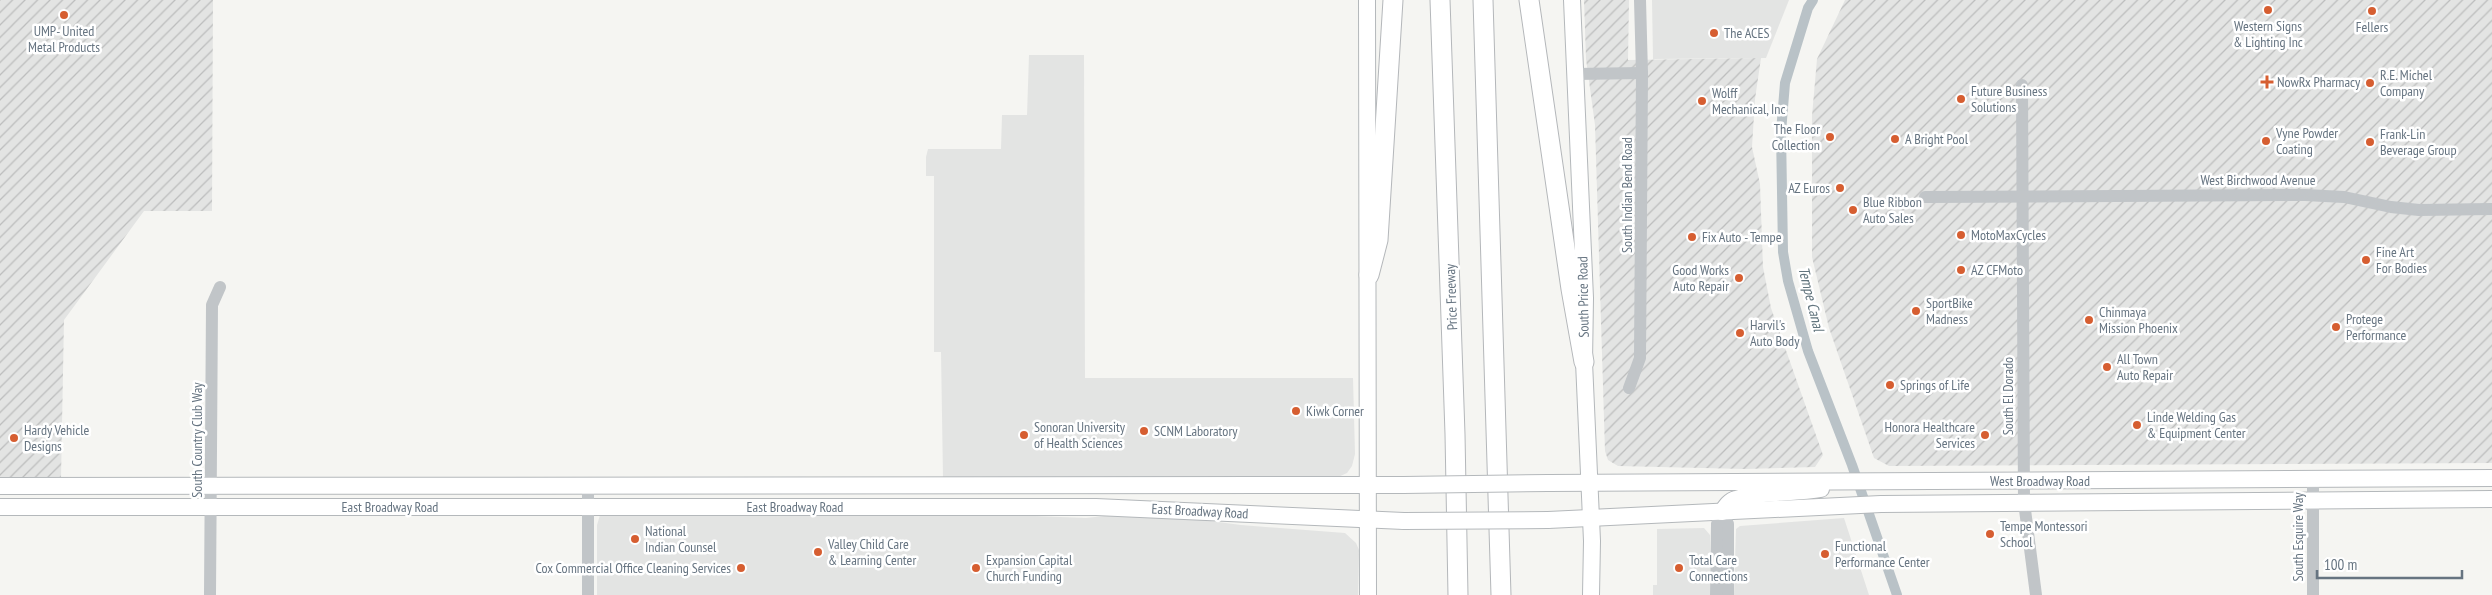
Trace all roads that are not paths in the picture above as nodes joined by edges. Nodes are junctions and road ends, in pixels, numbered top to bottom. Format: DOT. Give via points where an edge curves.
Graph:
graph roads {
  1 [pos="1368,0"];
  2 [pos="1393,0"];
  3 [pos="1440,0"];
  4 [pos="1483,0"];
  5 [pos="1530,0"];
  6 [pos="1572,0"];
  7 [pos="1640,0"];
  8 [pos="1642,73"];
  9 [pos="1575,74"];
  10 [pos="2022,85"];
  11 [pos="1925,197"];
  12 [pos="2022,197"];
  13 [pos="2492,209"];
  14 [pos="1370,275"];
  15 [pos="220,287"];
  16 [pos="1584,362"];
  17 [pos="1629,388"];
  18 [pos="2492,478"];
  19 [pos="2313,479"];
  20 [pos="1839,481"];
  21 [pos="2024,481"];
  22 [pos="1588,483"];
  23 [pos="1367,485"];
  24 [pos="0,486"];
  25 [pos="212,486"];
  26 [pos="588,486"];
  27 [pos="953,486"];
  28 [pos="1096,486"];
  29 [pos="2492,499"];
  30 [pos="2313,500"];
  31 [pos="2024,502"];
  32 [pos="588,506"];
  33 [pos="0,507"];
  34 [pos="212,507"];
  35 [pos="953,507"];
  36 [pos="1096,507"];
  37 [pos="1722,512"];
  38 [pos="1590,519"];
  39 [pos="1367,520"];
  40 [pos="1720,594"];
  41 [pos="210,595"];
  42 [pos="588,595"];
  43 [pos="1368,595"];
  44 [pos="1458,595"];
  45 [pos="1501,595"];
  46 [pos="1591,595"];
  47 [pos="2036,595"];
  48 [pos="2313,595"];
  1 -- 14 [label="main road" via="1366,256"];
  2 -- 14 [label="highway" via="1378,240"];
  3 -- 44 [label="highway, Price Freeway" via="1456,434"];
  4 -- 45 [label="highway"];
  5 -- 16 [label="highway"];
  6 -- 9 [label="main road, South Price Road"];
  7 -- 8 [label="street, South Indian Bend Road"];
  8 -- 9 [label="street"];
  8 -- 17 [label="street, South Indian Bend Road" via="1640,358"];
  9 -- 16 [label="main road, South Price Road" via="1585,298"];
  10 -- 12 [label="street, South El Dorado"];
  11 -- 12 [label="street, West Birchwood Avenue"];
  12 -- 13 [label="street, West Birchwood Avenue" via="2305,194 2419,210"];
  12 -- 21 [label="street, South El Dorado"];
  14 -- 23 [label="main road"];
  15 -- 25 [label="street, South Country Club Way" via="212,305"];
  16 -- 22 [label="main road, South Price Road"];
  18 -- 19 [label="main road, West Broadway Road"];
  19 -- 21 [label="main road, West Broadway Road"];
  19 -- 30 [label="street, South Esquire Way"];
  20 -- 21 [label="main road, West Broadway Road"];
  20 -- 22 [label="main road, West Broadway Road"];
  20 -- 37 [label="main road" via="1832,486 1798,493 1736,499"];
  21 -- 31 [label="street, South El Dorado"];
  22 -- 23 [label="main road, East Broadway Road, bridge"];
  22 -- 38 [label="main road, South Price Road"];
  23 -- 28 [label="main road, East Broadway Road"];
  23 -- 39 [label="main road"];
  24 -- 25 [label="main road, East Broadway Road"];
  25 -- 26 [label="main road, East Broadway Road"];
  25 -- 34 [label="street, South Country Club Way"];
  26 -- 27 [label="main road, East Broadway Road"];
  26 -- 32 [label="street"];
  27 -- 28 [label="main road, East Broadway Road"];
  27 -- 35 [label="main road"];
  28 -- 36 [label="main road"];
  29 -- 30 [label="main road, West Broadway Road"];
  30 -- 31 [label="main road, West Broadway Road"];
  30 -- 48 [label="street, South Esquire Way"];
  31 -- 37 [label="main road, West Broadway Road" via="1848,505"];
  31 -- 47 [label="street, South El Dorado"];
  32 -- 34 [label="main road, East Broadway Road"];
  32 -- 35 [label="main road, East Broadway Road"];
  32 -- 42 [label="street"];
  33 -- 34 [label="main road, East Broadway Road"];
  34 -- 41 [label="street, South Country Club Way"];
  35 -- 36 [label="main road, East Broadway Road"];
  36 -- 39 [label="main road, East Broadway Road"];
  37 -- 38 [label="main road, West Broadway Road"];
  37 -- 40 [label="street" via="1728,524"];
  38 -- 39 [label="main road, East Broadway Road, bridge"];
  38 -- 46 [label="main road, South Price Road"];
  39 -- 43 [label="main road"];
}
